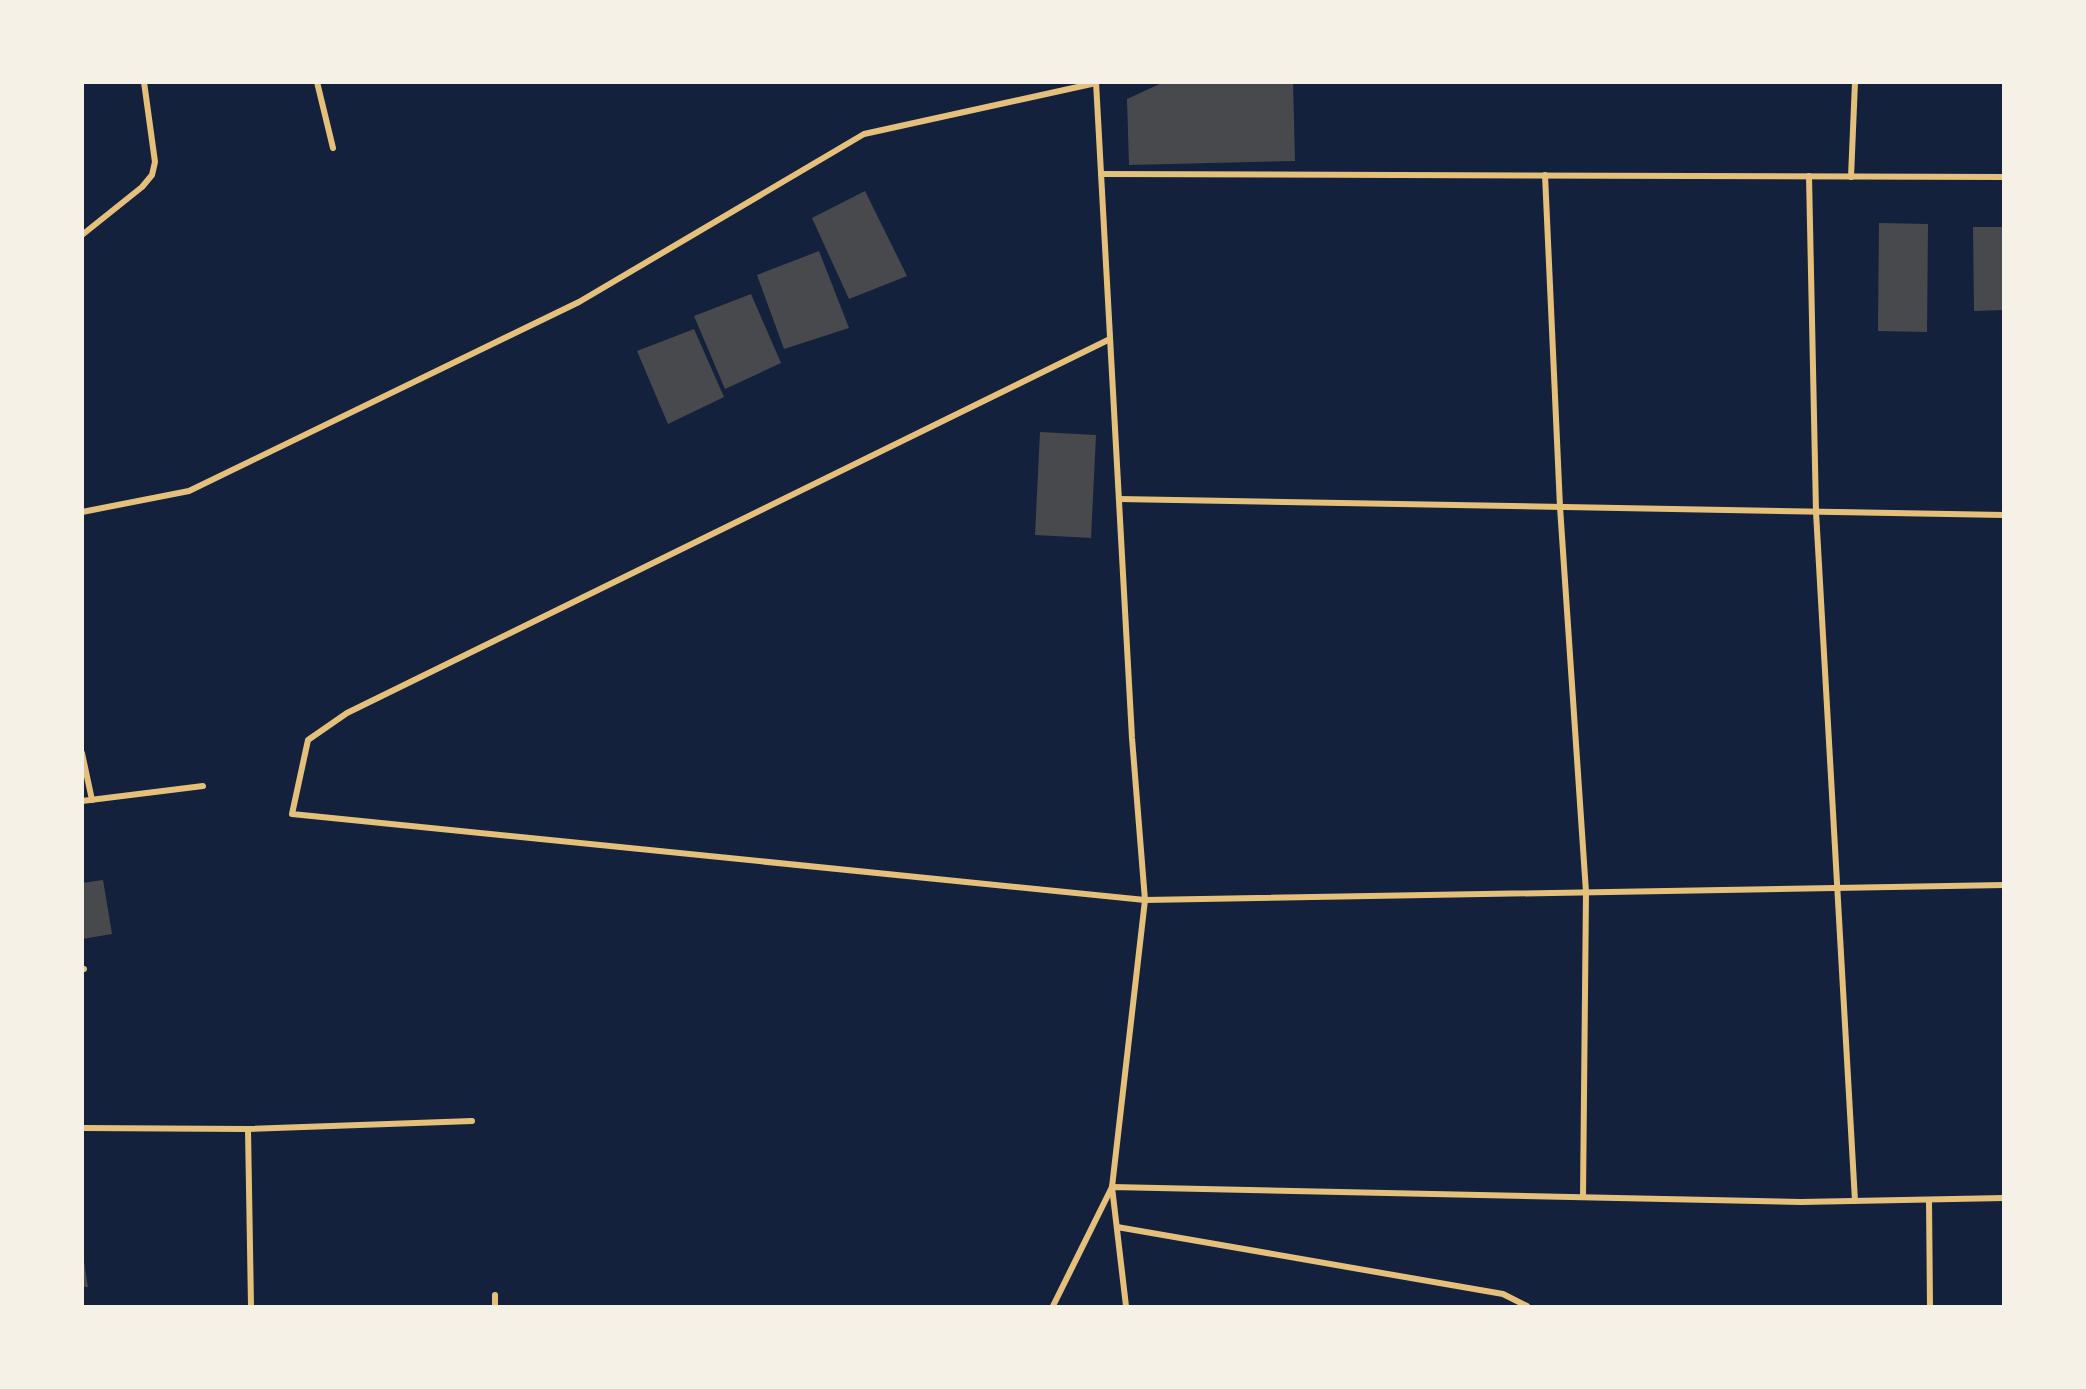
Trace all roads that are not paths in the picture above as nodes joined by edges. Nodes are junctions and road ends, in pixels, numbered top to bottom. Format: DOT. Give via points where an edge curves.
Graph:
graph roads {
  1 [pos="144,82"];
  2 [pos="317,82"];
  3 [pos="1855,82"];
  4 [pos="1096,83"];
  5 [pos="333,148"];
  6 [pos="1101,174"];
  7 [pos="1545,175"];
  8 [pos="1809,176"];
  9 [pos="1851,177"];
  10 [pos="2004,177"];
  11 [pos="82,235"];
  12 [pos="1110,339"];
  13 [pos="1119,499"];
  14 [pos="1560,507"];
  15 [pos="82,512"];
  16 [pos="1816,512"];
  17 [pos="2004,515"];
  18 [pos="82,753"];
  19 [pos="203,786"];
  20 [pos="92,800"];
  21 [pos="82,801"];
  22 [pos="2004,885"];
  23 [pos="1838,887"];
  24 [pos="1586,892"];
  25 [pos="1145,900"];
  26 [pos="472,1121"];
  27 [pos="82,1128"];
  28 [pos="248,1129"];
  29 [pos="1112,1187"];
  30 [pos="1583,1197"];
  31 [pos="2004,1198"];
  32 [pos="1929,1200"];
  33 [pos="1855,1201"];
  34 [pos="1117,1227"];
  35 [pos="495,1295"];
  36 [pos="251,1306"];
  37 [pos="495,1306"];
  38 [pos="1053,1306"];
  39 [pos="1126,1306"];
  40 [pos="1527,1306"];
  41 [pos="1930,1306"];
  1 -- 11 [label="street" via="155,162 152,175"];
  2 -- 5 [label="street"];
  3 -- 9 [label="street"];
  4 -- 6 [label="street"];
  4 -- 15 [label="street" via="864,134 579,302 200,486"];
  6 -- 7 [label="street"];
  6 -- 12 [label="street"];
  7 -- 8 [label="street"];
  7 -- 14 [label="street"];
  8 -- 9 [label="street"];
  8 -- 16 [label="street"];
  9 -- 10 [label="street"];
  12 -- 13 [label="street"];
  12 -- 25 [label="street" via="347,713 308,740 292,814"];
  13 -- 14 [label="street"];
  13 -- 25 [label="street"];
  14 -- 16 [label="street"];
  14 -- 24 [label="street"];
  16 -- 17 [label="street"];
  16 -- 23 [label="street"];
  18 -- 20 [label="street"];
  19 -- 20 [label="street"];
  20 -- 21 [label="street"];
  22 -- 23 [label="street"];
  23 -- 24 [label="street"];
  23 -- 33 [label="street"];
  24 -- 25 [label="street"];
  24 -- 30 [label="street"];
  25 -- 29 [label="street"];
  26 -- 28 [label="street"];
  27 -- 28 [label="street"];
  28 -- 36 [label="street"];
  29 -- 30 [label="street"];
  29 -- 34 [label="street"];
  29 -- 38 [label="street"];
  30 -- 33 [label="street"];
  31 -- 32 [label="street"];
  32 -- 33 [label="street"];
  32 -- 41 [label="street"];
  34 -- 39 [label="street"];
  34 -- 40 [label="street" via="1503,1294"];
  35 -- 37 [label="street"];
}
